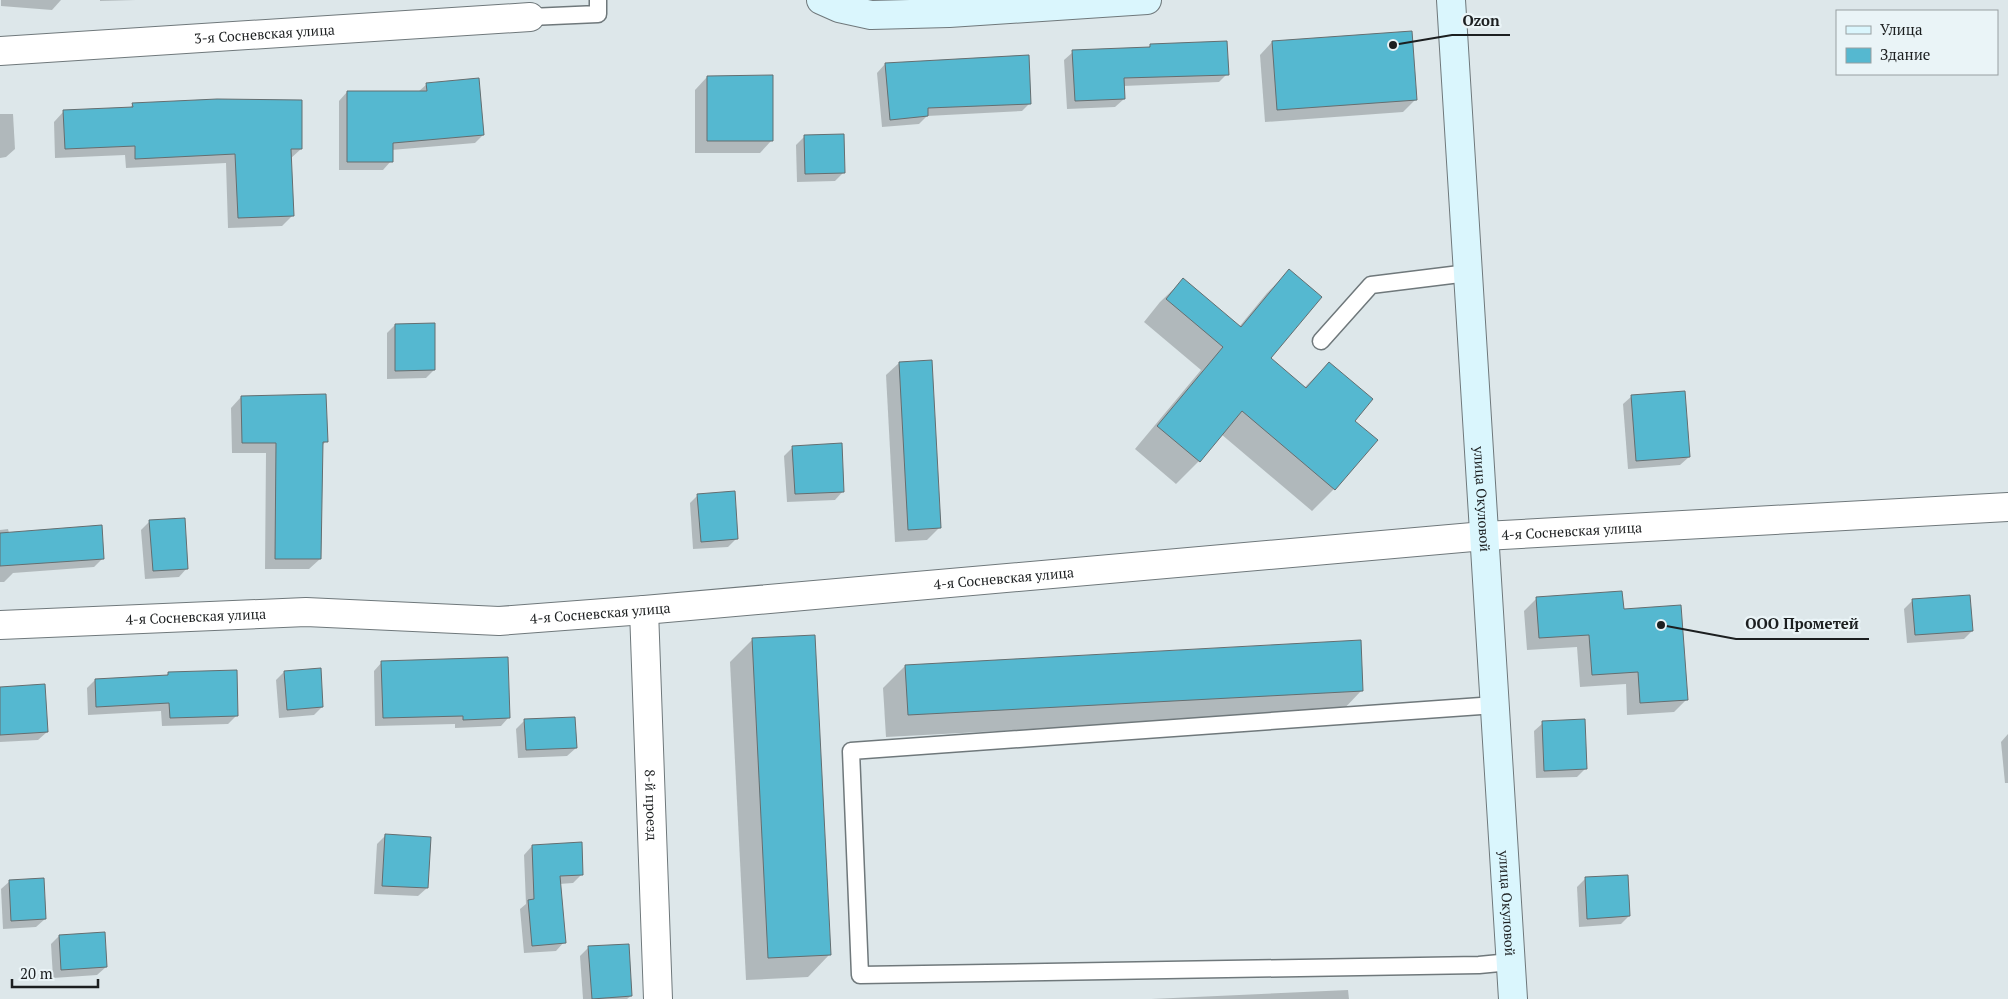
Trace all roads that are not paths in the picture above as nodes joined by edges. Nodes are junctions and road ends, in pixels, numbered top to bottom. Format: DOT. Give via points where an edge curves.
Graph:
graph roads {
  1 [pos="598,0"];
  2 [pos="821,0"];
  3 [pos="1147,0"];
  4 [pos="1451,0"];
  5 [pos="530,17"];
  6 [pos="0,51"];
  7 [pos="1468,273"];
  8 [pos="1321,341"];
  9 [pos="2008,506"];
  10 [pos="1484,536"];
  11 [pos="644,610"];
  12 [pos="0,625"];
  13 [pos="1495,705"];
  14 [pos="1510,962"];
  15 [pos="658,999"];
  16 [pos="1513,999"];
  1 -- 5 [label="lane" via="598,14"];
  2 -- 3 [label="main road" via="871,15 949,14"];
  4 -- 7 [label="main road, улица Окуловой"];
  5 -- 6 [label="street, 3-я Сосневская улица"];
  7 -- 8 [label="lane" via="1371,285"];
  7 -- 10 [label="main road, улица Окуловой"];
  9 -- 10 [label="street, 4-я Сосневская улица"];
  10 -- 11 [label="street, 4-я Сосневская улица"];
  10 -- 13 [label="main road, улица Окуловой"];
  11 -- 12 [label="street, 4-я Сосневская улица" via="499,621 306,612"];
  11 -- 15 [label="street, 8-й проезд"];
  13 -- 14 [label="main road, улица Окуловой"];
  13 -- 14 [label="lane" via="851,751 860,975"];
  14 -- 16 [label="main road, улица Окуловой"];
}
